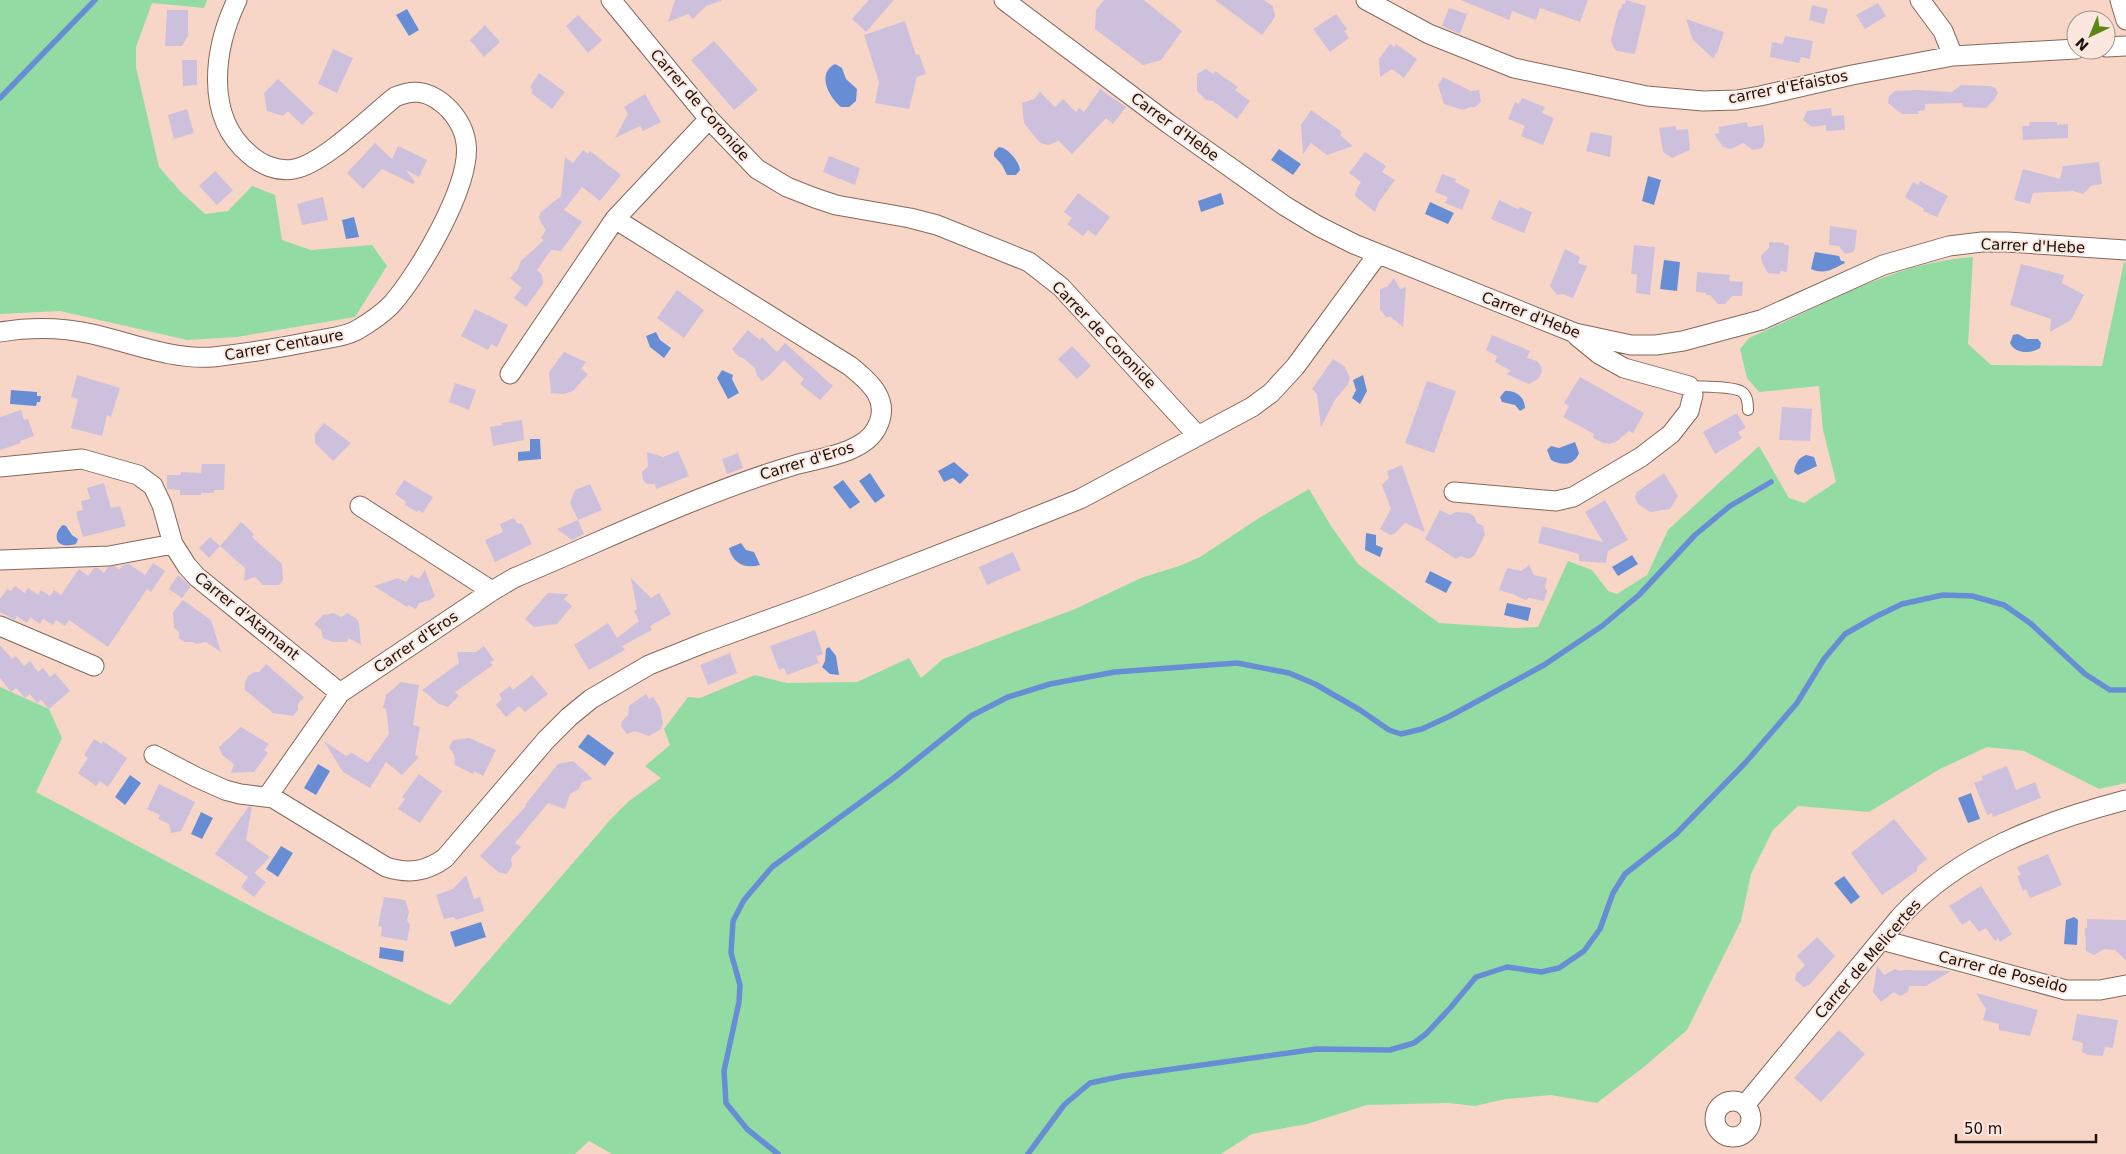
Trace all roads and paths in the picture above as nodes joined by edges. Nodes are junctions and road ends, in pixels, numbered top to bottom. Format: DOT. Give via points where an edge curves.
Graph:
graph roads {
  1 [pos="237,0"];
  2 [pos="611,0"];
  3 [pos="1004,0"];
  4 [pos="1366,0"];
  5 [pos="1920,0"];
  6 [pos="2120,0"];
  7 [pos="2126,20"];
  8 [pos="2066,50"];
  9 [pos="1953,56"];
  10 [pos="709,119"];
  11 [pos="615,219"];
  12 [pos="2126,250"];
  13 [pos="1378,254"];
  14 [pos="0,332"];
  15 [pos="1575,334"];
  16 [pos="510,374"];
  17 [pos="1690,386"];
  18 [pos="1748,410"];
  19 [pos="1198,436"];
  20 [pos="0,467"];
  21 [pos="1454,492"];
  22 [pos="360,506"];
  23 [pos="173,544"];
  24 [pos="0,560"];
  25 [pos="492,591"];
  26 [pos="0,626"];
  27 [pos="94,666"];
  28 [pos="340,693"];
  29 [pos="154,754"];
  30 [pos="267,797"];
  31 [pos="2126,800"];
  32 [pos="1882,940"];
  33 [pos="2126,985"];
  34 [pos="1744,1105"];
  1 -- 14 [label="street, Carrer Centaure" via="219,60 219,106 230,134 242,148 268,167 293,170 313,163 406,92 432,96 460,124 466,156 456,192 446,217 399,294 390,306 355,331 213,357 176,355 73,330 37,327"];
  2 -- 10 [label="street, Carrer de Coronide"];
  3 -- 13 [label="street, Carrer d'Hebe" via="1284,206"];
  4 -- 9 [label="street, carrer d'Efaistos" via="1429,34 1514,68 1615,90 1703,101 1737,100"];
  5 -- 9 [label="street" via="1943,32"];
  6 -- 7 [label="street"];
  8 -- 9 [label="street, carrer d'Efaistos"];
  10 -- 11 [label="street"];
  10 -- 19 [label="street, Carrer de Coronide" via="757,169 786,187 836,205 937,225 1029,262 1060,287"];
  11 -- 16 [label="street"];
  11 -- 25 [label="street, Carrer d'Eros" via="850,366 876,391 881,402 879,421 876,430 857,447 730,486 514,578"];
  12 -- 15 [label="street, Carrer d'Hebe" via="2016,242 1949,246 1883,265 1754,323 1683,341 1631,345"];
  13 -- 15 [label="street, Carrer d'Hebe"];
  13 -- 19 [label="street" via="1284,380 1252,407"];
  15 -- 17 [label="street" via="1599,354 1624,368"];
  17 -- 18 [label="lane" via="1737,389 1744,393"];
  17 -- 21 [label="street" via="1693,395 1689,411 1671,434 1641,457 1574,497 1556,501"];
  19 -- 30 [label="street" via="1080,499 650,665 591,699 569,717 445,858 421,870 398,871 386,867"];
  20 -- 23 [label="street, Carrer d'Atamant" via="82,459 138,475 153,486"];
  22 -- 25 [label="street"];
  23 -- 24 [label="street" via="109,556"];
  23 -- 28 [label="street, Carrer d'Atamant" via="197,577"];
  25 -- 28 [label="street, Carrer d'Eros"];
  26 -- 27 [label="street"];
  28 -- 30 [label="street"];
  29 -- 30 [label="street" via="226,790"];
  31 -- 32 [label="street, Carrer de Melicertes" via="2036,827 1974,857 1922,895"];
  32 -- 33 [label="street, Carrer de Poseido" via="2066,990 2100,990"];
  32 -- 34 [label="street, Carrer de Melicertes"];
}
